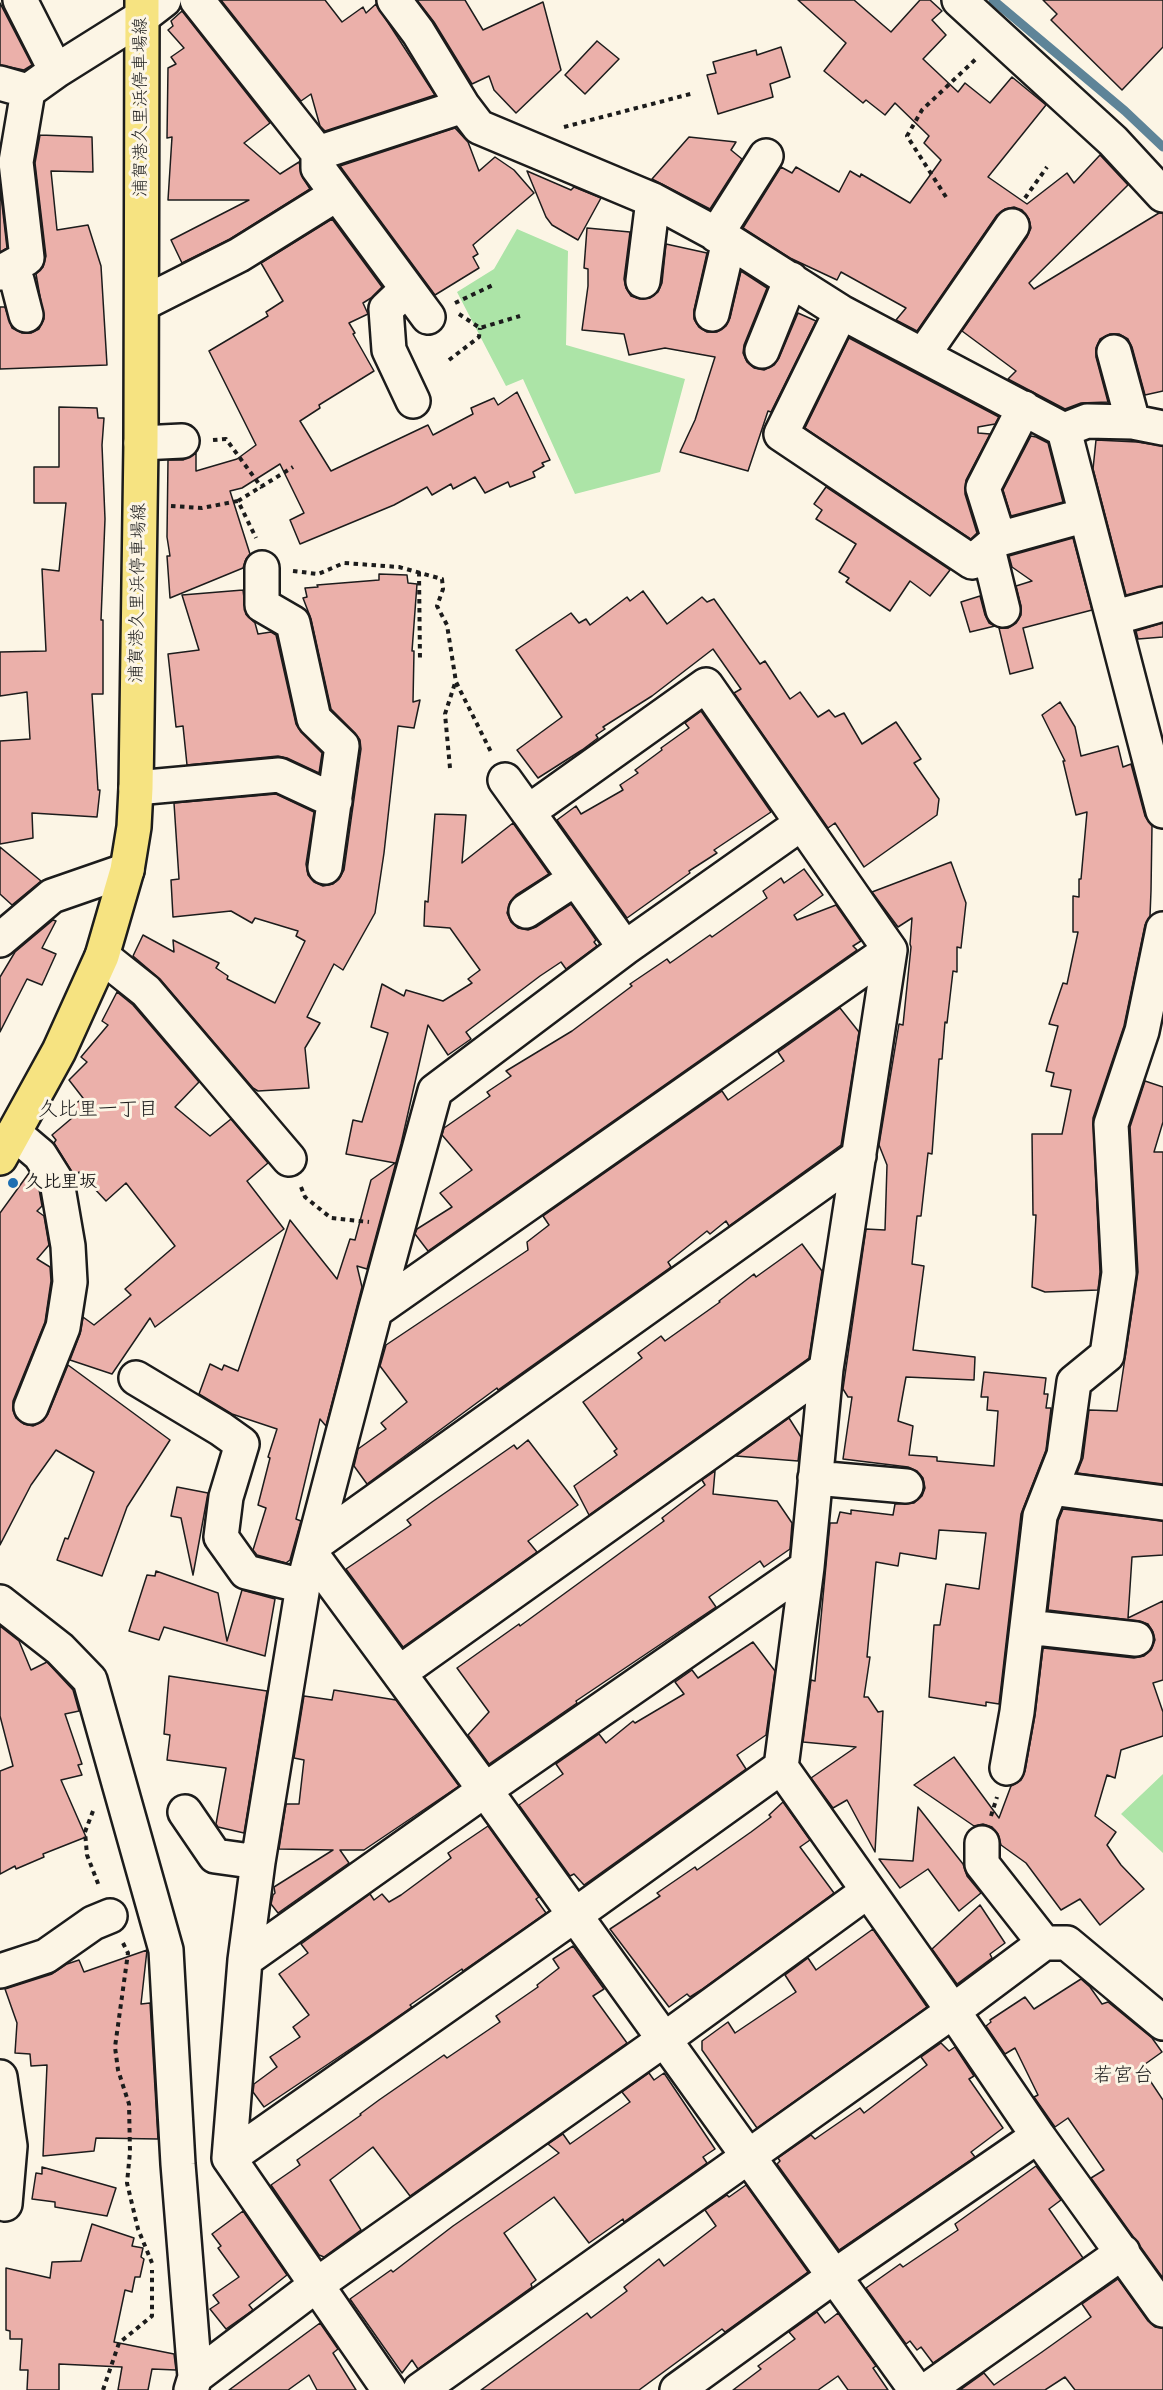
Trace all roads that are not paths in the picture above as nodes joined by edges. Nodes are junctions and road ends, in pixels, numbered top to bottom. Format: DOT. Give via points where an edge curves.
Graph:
graph roads {
  1 [pos="20,0"];
  2 [pos="197,0"];
  3 [pos="394,0"];
  4 [pos="959,0"];
  5 [pos="149,6"];
  6 [pos="56,71"];
  7 [pos="14,87"];
  8 [pos="463,106"];
  9 [pos="318,153"];
  10 [pos="765,156"];
  11 [pos="337,194"];
  12 [pos="1163,195"];
  13 [pos="652,200"];
  14 [pos="10,202"];
  15 [pos="1012,226"];
  16 [pos="723,238"];
  17 [pos="4,271"];
  18 [pos="792,279"];
  19 [pos="643,281"];
  20 [pos="407,289"];
  21 [pos="142,304"];
  22 [pos="438,312"];
  23 [pos="841,312"];
  24 [pos="711,314"];
  25 [pos="26,315"];
  26 [pos="762,351"];
  27 [pos="1114,352"];
  28 [pos="923,356"];
  29 [pos="413,400"];
  30 [pos="1024,408"];
  31 [pos="1148,425"];
  32 [pos="1064,430"];
  33 [pos="182,441"];
  34 [pos="141,443"];
  35 [pos="1086,515"];
  36 [pos="994,544"];
  37 [pos="262,568"];
  38 [pos="1163,604"];
  39 [pos="1003,609"];
  40 [pos="1113,618"];
  41 [pos="1151,713"];
  42 [pos="505,780"];
  43 [pos="136,788"];
  44 [pos="335,801"];
  45 [pos="1163,811"];
  46 [pos="528,812"];
  47 [pos="802,824"];
  48 [pos="326,867"];
  49 [pos="127,870"];
  50 [pos="575,879"];
  51 [pos="526,910"];
  52 [pos="1163,930"];
  53 [pos="0,940"];
  54 [pos="625,948"];
  55 [pos="890,950"];
  56 [pos="102,956"];
  57 [pos="7,1146"];
  58 [pos="860,1156"];
  59 [pos="289,1159"];
  60 [pos="375,1311"];
  61 [pos="826,1369"];
  62 [pos="136,1378"];
  63 [pos="31,1407"];
  64 [pos="815,1478"];
  65 [pos="906,1486"];
  66 [pos="1052,1488"];
  67 [pos="1163,1503"];
  68 [pos="313,1549"];
  69 [pos="807,1567"];
  70 [pos="303,1586"];
  71 [pos="0,1602"];
  72 [pos="1027,1627"];
  73 [pos="1137,1639"];
  74 [pos="399,1673"];
  75 [pos="781,1767"];
  76 [pos="1007,1768"];
  77 [pos="485,1790"];
  78 [pos="185,1812"];
  79 [pos="982,1843"];
  80 [pos="258,1863"];
  81 [pos="868,1891"];
  82 [pos="576,1915"];
  83 [pos="110,1916"];
  84 [pos="1044,1943"];
  85 [pos="246,1960"];
  86 [pos="0,1971"];
  87 [pos="953,2011"];
  88 [pos="1163,2023"];
  89 [pos="664,2039"];
  90 [pos="0,2077"];
  91 [pos="1038,2136"];
  92 [pos="749,2156"];
  93 [pos="229,2158"];
  94 [pos="5,2204"];
  95 [pos="1123,2252"];
  96 [pos="833,2277"];
  97 [pos="315,2286"];
  98 [pos="1163,2310"];
  99 [pos="193,2383"];
  100 [pos="389,2390"];
  101 [pos="420,2390"];
  102 [pos="677,2390"];
  103 [pos="916,2390"];
  104 [pos="927,2390"];
  1 -- 6 [label="street"];
  2 -- 9 [label="street"];
  3 -- 8 [label="street"];
  4 -- 12 [label="street" via="1113,141"];
  5 -- 6 [label="street"];
  5 -- 21 [label="main road, 浦賀港久里浜停車場線"];
  6 -- 7 [label="street"];
  7 -- 14 [label="street" via="16,162"];
  8 -- 9 [label="street"];
  8 -- 13 [label="street" via="479,127"];
  9 -- 11 [label="street" via="318,168"];
  10 -- 16 [label="street"];
  11 -- 20 [label="street"];
  11 -- 21 [label="street" via="240,255"];
  13 -- 16 [label="street"];
  13 -- 19 [label="street"];
  14 -- 17 [label="street" via="27,258"];
  15 -- 28 [label="street"];
  16 -- 18 [label="street"];
  16 -- 24 [label="street"];
  17 -- 25 [label="street" via="17,280"];
  18 -- 23 [label="street"];
  18 -- 26 [label="street"];
  20 -- 22 [label="street"];
  20 -- 29 [label="street" via="386,309 389,350"];
  21 -- 34 [label="main road, 浦賀港久里浜停車場線"];
  23 -- 28 [label="street"];
  23 -- 36 [label="street" via="782,434 972,562"];
  27 -- 31 [label="street"];
  28 -- 30 [label="street"];
  30 -- 32 [label="street"];
  30 -- 36 [label="street" via="983,489"];
  31 -- 32 [label="street" via="1087,421"];
  32 -- 35 [label="street"];
  33 -- 34 [label="street"];
  34 -- 43 [label="main road, 浦賀港久里浜停車場線"];
  35 -- 36 [label="street"];
  35 -- 40 [label="street"];
  36 -- 39 [label="street"];
  37 -- 44 [label="street" via="262,605 293,623 314,719 342,746"];
  38 -- 40 [label="street"];
  40 -- 41 [label="street"];
  41 -- 45 [label="street"];
  42 -- 46 [label="street"];
  43 -- 44 [label="street" via="279,775"];
  43 -- 49 [label="main road, 浦賀港久里浜停車場線"];
  44 -- 48 [label="street"];
  46 -- 47 [label="street" via="706,685"];
  46 -- 50 [label="street"];
  47 -- 54 [label="street"];
  47 -- 55 [label="street"];
  49 -- 53 [label="street" via="52,896"];
  49 -- 56 [label="main road, 浦賀港久里浜停車場線"];
  50 -- 51 [label="street"];
  50 -- 54 [label="street"];
  52 -- 66 [label="street" via="1142,1031 1111,1124 1119,1273 1107,1355 1074,1382 1064,1455"];
  54 -- 60 [label="street" via="435,1091"];
  55 -- 58 [label="street"];
  55 -- 60 [label="street"];
  56 -- 57 [label="main road, 浦賀港久里浜停車場線" via="59,1051"];
  56 -- 59 [label="street" via="146,991"];
  57 -- 63 [label="street" via="40,1155 57,1182 68,1246 70,1282 63,1327"];
  58 -- 61 [label="street"];
  58 -- 68 [label="street"];
  60 -- 68 [label="street"];
  61 -- 64 [label="street"];
  61 -- 74 [label="street"];
  62 -- 70 [label="street" via="242,1444 226,1497 221,1537 246,1572"];
  64 -- 65 [label="street"];
  64 -- 69 [label="street"];
  66 -- 67 [label="street"];
  66 -- 72 [label="street" via="1040,1516"];
  68 -- 70 [label="street"];
  68 -- 74 [label="street"];
  69 -- 75 [label="street"];
  69 -- 77 [label="street"];
  70 -- 80 [label="street"];
  71 -- 99 [label="street" via="60,1649 90,1680 166,1950"];
  72 -- 73 [label="street"];
  72 -- 76 [label="street"];
  74 -- 77 [label="street"];
  75 -- 81 [label="street"];
  75 -- 82 [label="street"];
  77 -- 82 [label="street"];
  77 -- 85 [label="street"];
  78 -- 80 [label="street" via="215,1856"];
  79 -- 84 [label="street" via="982,1864"];
  80 -- 85 [label="street"];
  81 -- 87 [label="street"];
  81 -- 89 [label="street"];
  82 -- 89 [label="street"];
  82 -- 93 [label="street"];
  83 -- 86 [label="street" via="93,1923 46,1956"];
  84 -- 87 [label="street"];
  84 -- 88 [label="street" via="1067,1943"];
  85 -- 93 [label="street"];
  87 -- 91 [label="street"];
  87 -- 92 [label="street"];
  89 -- 92 [label="street"];
  89 -- 97 [label="street"];
  90 -- 94 [label="street" via="10,2146"];
  91 -- 95 [label="street"];
  91 -- 96 [label="street"];
  92 -- 96 [label="street"];
  92 -- 101 [label="street"];
  93 -- 97 [label="street"];
  95 -- 98 [label="street"];
  95 -- 104 [label="street"];
  96 -- 102 [label="street"];
  96 -- 103 [label="street"];
  97 -- 99 [label="street"];
  97 -- 100 [label="street"];
}
